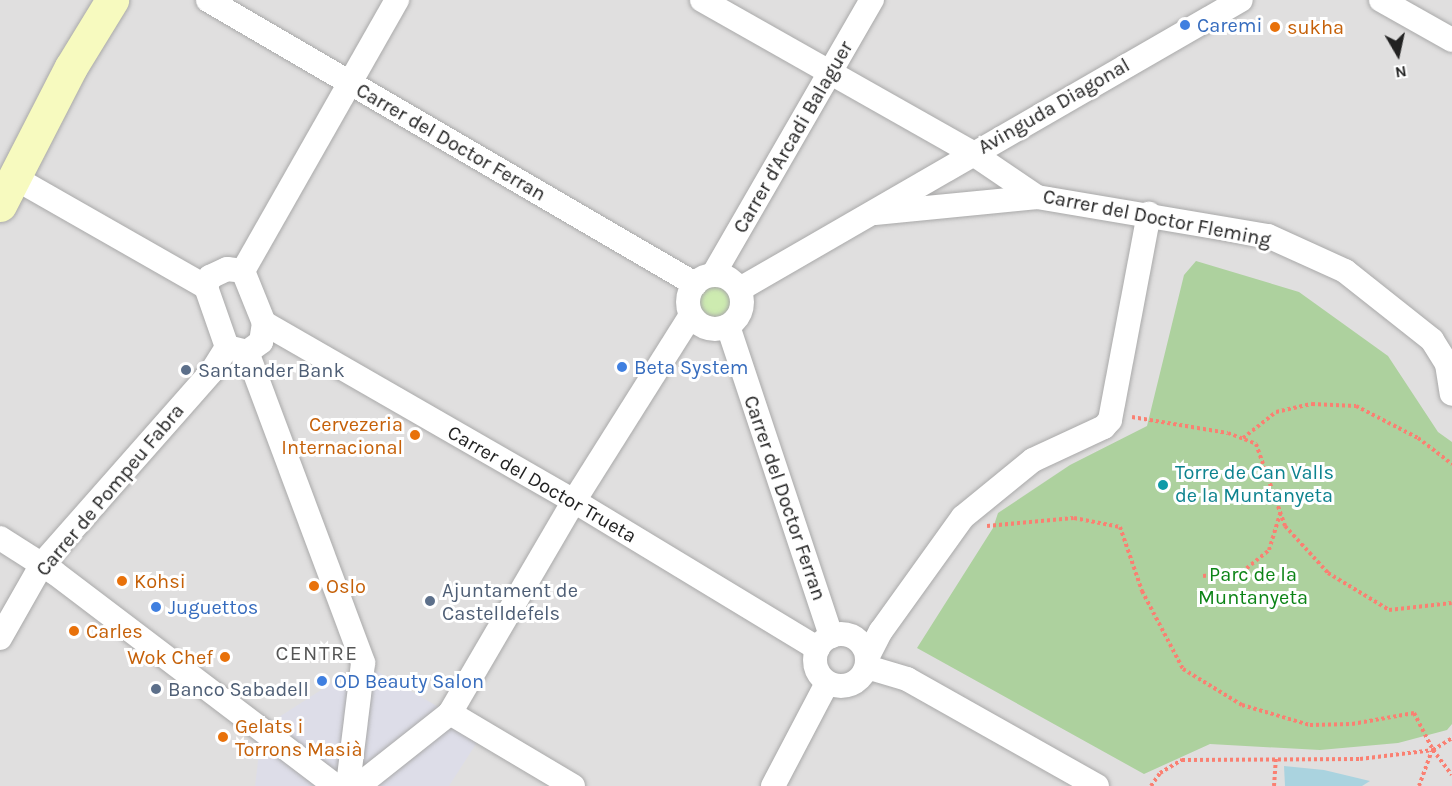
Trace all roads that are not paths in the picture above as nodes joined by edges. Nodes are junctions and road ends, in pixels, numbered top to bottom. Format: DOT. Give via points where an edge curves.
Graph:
graph roads {
  1 [pos="112,0"];
  2 [pos="208,0"];
  3 [pos="397,0"];
  4 [pos="702,0"];
  5 [pos="872,0"];
  6 [pos="1241,0"];
  7 [pos="1381,0"];
  8 [pos="1452,40"];
  9 [pos="830,75"];
  10 [pos="349,84"];
  11 [pos="972,153"];
  12 [pos="8,192"];
  13 [pos="1037,197"];
  14 [pos="869,214"];
  15 [pos="1149,214"];
  16 [pos="243,271"];
  17 [pos="704,279"];
  18 [pos="206,287"];
  19 [pos="740,289"];
  20 [pos="690,316"];
  21 [pos="264,322"];
  22 [pos="728,326"];
  23 [pos="237,349"];
  24 [pos="1449,360"];
  25 [pos="1452,394"];
  26 [pos="574,501"];
  27 [pos="0,538"];
  28 [pos="42,564"];
  29 [pos="0,638"];
  30 [pos="825,642"];
  31 [pos="867,661"];
  32 [pos="827,683"];
  33 [pos="450,713"];
  34 [pos="336,786"];
  35 [pos="348,786"];
  36 [pos="358,786"];
  37 [pos="573,786"];
  38 [pos="773,786"];
  39 [pos="1097,786"];
  1 -- 12 [label="street" via="71,67"];
  2 -- 10 [label="street, Carrer del Doctor Ferran"];
  3 -- 10 [label="street"];
  4 -- 9 [label="street, Carrer del Doctor Fleming"];
  5 -- 9 [label="street, Carrer d'Arcadi Balaguer"];
  6 -- 11 [label="street, Avinguda Diagonal"];
  7 -- 8 [label="street"];
  9 -- 11 [label="street, Carrer del Doctor Fleming"];
  9 -- 17 [label="street, Carrer d'Arcadi Balaguer"];
  10 -- 16 [label="street"];
  10 -- 17 [label="street, Carrer del Doctor Ferran"];
  11 -- 13 [label="street, Carrer del Doctor Fleming"];
  11 -- 14 [label="street, Avinguda Diagonal"];
  12 -- 18 [label="street"];
  13 -- 14 [label="street, Avinguda Diagonal"];
  13 -- 15 [label="street, Carrer del Doctor Fleming"];
  14 -- 19 [label="street, Avinguda Diagonal"];
  15 -- 24 [label="street, Carrer del Doctor Fleming" via="1268,236 1345,271 1432,340"];
  15 -- 31 [label="street" via="1114,412 1104,427 1033,460 963,517 881,631"];
  16 -- 18 [label="street" via="227,269 210,277"];
  16 -- 21 [label="street"];
  17 -- 19 [label="street" via="729,278"];
  17 -- 20 [label="street" via="689,294"];
  18 -- 23 [label="street"];
  19 -- 22 [label="street" via="742,308"];
  20 -- 22 [label="street" via="713,330"];
  20 -- 26 [label="street"];
  21 -- 23 [label="street, Carrer de Pompeu Fabra" via="261,342"];
  21 -- 26 [label="street, Carrer del Doctor Trueta"];
  22 -- 30 [label="street, Carrer del Doctor Ferran"];
  23 -- 28 [label="street, Carrer de Pompeu Fabra" via="212,371"];
  23 -- 35 [label="street" via="363,663"];
  24 -- 25 [label="street, Carrer del Doctor Fleming"];
  26 -- 30 [label="street, Carrer del Doctor Trueta"];
  26 -- 33 [label="street"];
  27 -- 28 [label="street"];
  28 -- 29 [label="street, Carrer de Pompeu Fabra"];
  28 -- 34 [label="street"];
  30 -- 31 [label="street" via="842,634 856,639"];
  30 -- 32 [label="street" via="817,670"];
  31 -- 32 [label="street" via="853,684 839,687"];
  31 -- 39 [label="street" via="907,679"];
  32 -- 38 [label="street"];
  33 -- 36 [label="street"];
  33 -- 37 [label="street"];
}
